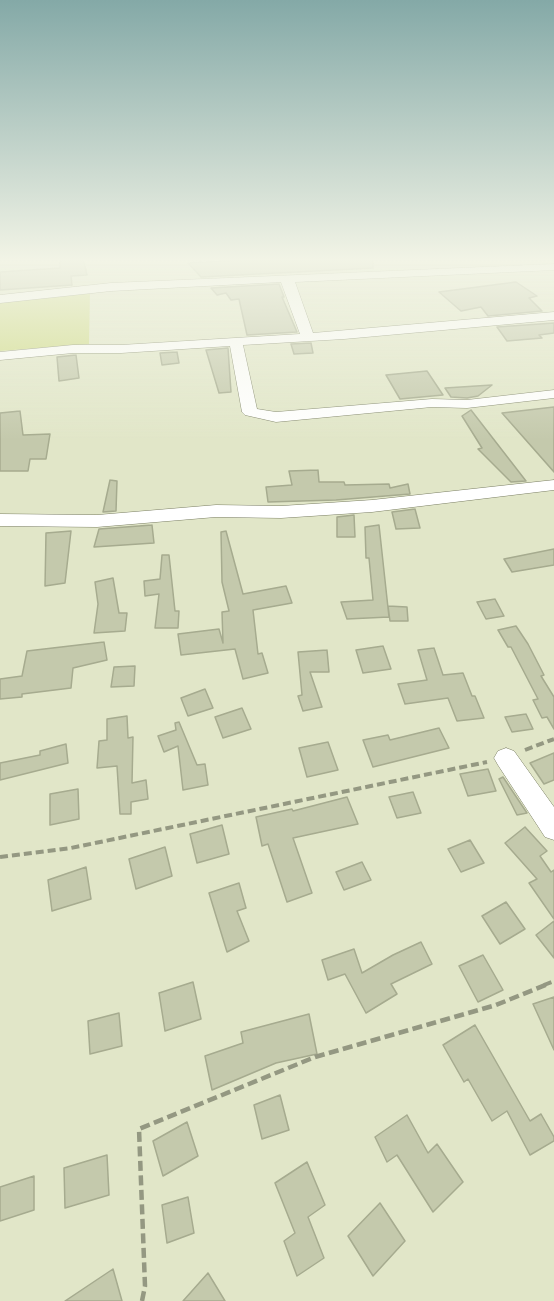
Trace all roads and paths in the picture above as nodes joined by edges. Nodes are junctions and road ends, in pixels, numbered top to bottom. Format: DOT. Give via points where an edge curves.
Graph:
graph roads {
  1 [pos="302,319"];
  2 [pos="528,319"];
  3 [pos="308,337"];
  4 [pos="236,342"];
  5 [pos="0,356"];
  6 [pos="554,394"];
  7 [pos="554,485"];
  8 [pos="0,520"];
  9 [pos="554,739"];
  10 [pos="507,758"];
  11 [pos="554,828"];
  12 [pos="0,857"];
  13 [pos="554,981"];
  14 [pos="142,1301"];
  1 -- 3 [label="street"];
  2 -- 3 [label="street"];
  3 -- 4 [label="street"];
  4 -- 5 [label="street"];
  4 -- 6 [label="street" via="250,412 276,417"];
  7 -- 8 [label="street" via="281,512 216,511 97,521"];
  9 -- 10 [label="path"];
  10 -- 11 [label="street"];
  10 -- 12 [label="path" via="71,849"];
  13 -- 14 [label="path" via="496,1005 315,1057 139,1129 145,1286"];
}
